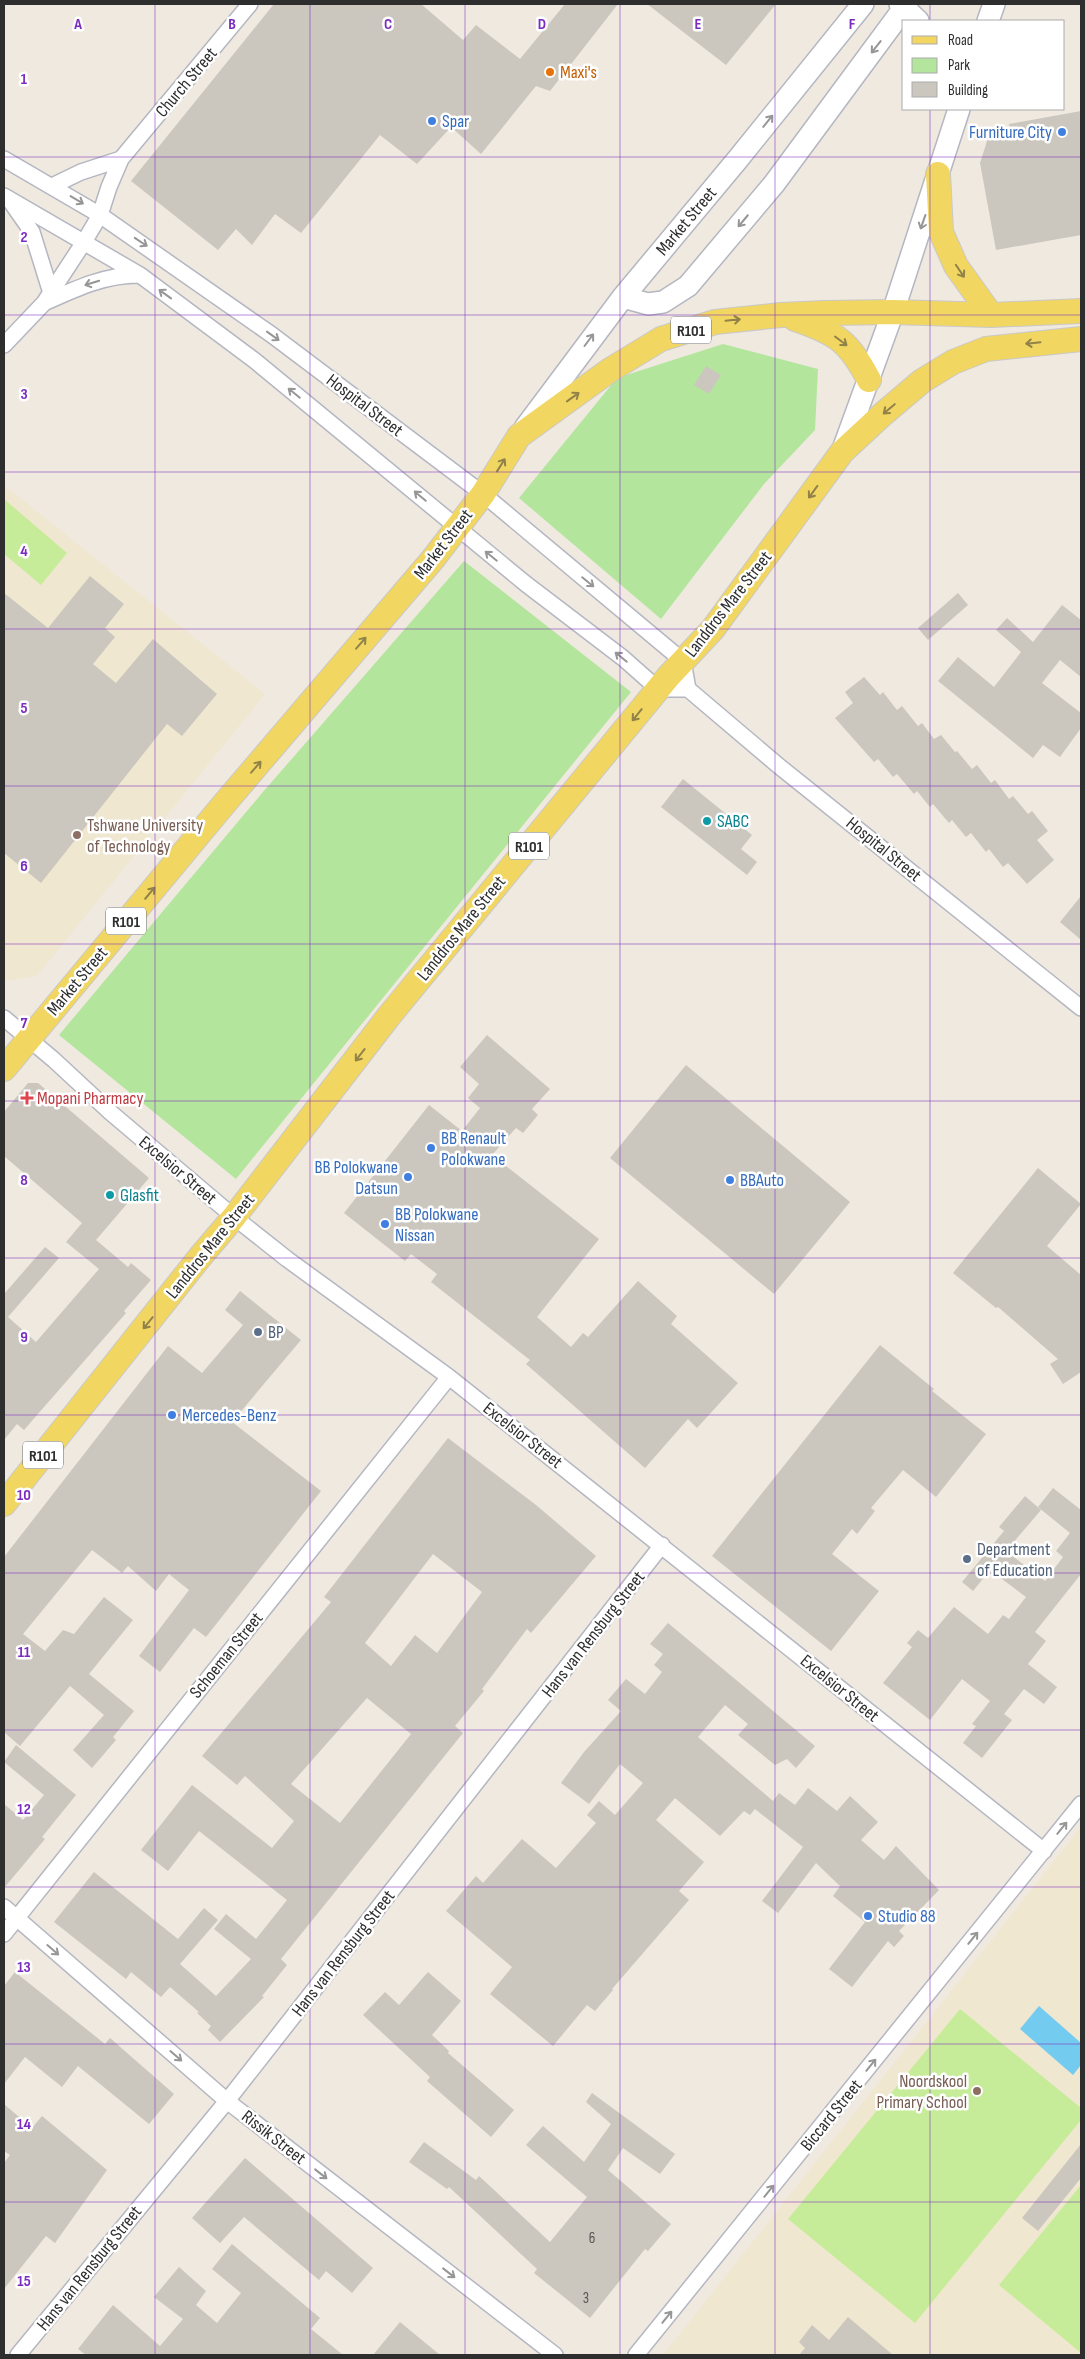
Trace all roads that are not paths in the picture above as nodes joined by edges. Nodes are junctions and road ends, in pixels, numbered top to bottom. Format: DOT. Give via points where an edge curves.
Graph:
graph roads {
  1 [pos="250,4"];
  2 [pos="863,4"];
  3 [pos="994,4"];
  4 [pos="908,9"];
  5 [pos="988,20"];
  6 [pos="943,110"];
  7 [pos="959,110"];
  8 [pos="4,159"];
  9 [pos="122,159"];
  10 [pos="941,165"];
  11 [pos="52,186"];
  12 [pos="7,197"];
  13 [pos="100,215"];
  14 [pos="84,242"];
  15 [pos="140,275"];
  16 [pos="623,297"];
  17 [pos="47,298"];
  18 [pos="1081,311"];
  19 [pos="893,312"];
  20 [pos="781,315"];
  21 [pos="991,315"];
  22 [pos="1081,339"];
  23 [pos="4,346"];
  24 [pos="869,380"];
  25 [pos="519,436"];
  26 [pos="842,452"];
  27 [pos="483,494"];
  28 [pos="457,527"];
  29 [pos="683,660"];
  30 [pos="658,689"];
  31 [pos="688,690"];
  32 [pos="1081,1008"];
  33 [pos="4,1018"];
  34 [pos="28,1038"];
  35 [pos="4,1070"];
  36 [pos="234,1217"];
  37 [pos="449,1377"];
  38 [pos="4,1504"];
  39 [pos="662,1545"];
  40 [pos="1081,1804"];
  41 [pos="1044,1851"];
  42 [pos="4,1907"];
  43 [pos="17,1918"];
  44 [pos="4,1934"];
  45 [pos="227,2101"];
  46 [pos="18,2355"];
  47 [pos="555,2355"];
  48 [pos="636,2355"];
  1 -- 9 [label="street, Church Street"];
  16 -- 2 [label="main road, Market Street, one-way"];
  3 -- 5 [label="main road"];
  4 -- 16 [label="main road, one-way" via="774,184 688,286 663,302 648,304"];
  6 -- 10 [label="main road"];
  7 -- 10 [label="main road"];
  8 -- 11 [label="street, Hospital Street"];
  9 -- 11 [label="street" via="81,172"];
  9 -- 13 [label="street, Church Street"];
  10 -- 19 [label="main road, one-way"];
  10 -- 21 [label="main road, one-way" via="942,232 956,266"];
  11 -- 13 [label="street, Hospital Street, one-way"];
  12 -- 14 [label="street, Hospital Street"];
  12 -- 17 [label="street" via="32,232"];
  13 -- 14 [label="street, Church Street"];
  13 -- 27 [label="street, Hospital Street, one-way" via="272,335"];
  14 -- 15 [label="street, Hospital Street"];
  14 -- 17 [label="street, Church Street"];
  15 -- 17 [label="street, Church Street, one-way" via="112,277"];
  28 -- 15 [label="street, Hospital Street, one-way" via="254,360"];
  25 -- 16 [label="main road, Market Street, one-way"];
  17 -- 23 [label="street, Church Street"];
  18 -- 21 [label="main road, R101"];
  19 -- 20 [label="main road, R101"];
  19 -- 21 [label="main road, R101"];
  19 -- 24 [label="main road"];
  20 -- 24 [label="main road, one-way" via="819,327 842,340 857,356"];
  25 -- 20 [label="main road, R101, one-way" via="610,370 661,339 715,322"];
  22 -- 26 [label="main road, Landdros Mare Street / R101, one-way" via="986,348 953,362 915,387"];
  24 -- 26 [label="main road"];
  27 -- 25 [label="main road, Market Street / R101, one-way"];
  26 -- 29 [label="main road, Landdros Mare Street / R101, one-way" via="713,629"];
  27 -- 28 [label="main road, Market Street / R101"];
  27 -- 29 [label="street, Hospital Street, one-way"];
  30 -- 28 [label="street, Hospital Street, one-way"];
  34 -- 28 [label="main road, Market Street / R101, one-way"];
  29 -- 30 [label="main road, Landdros Mare Street / R101"];
  29 -- 31 [label="street"];
  30 -- 31 [label="street"];
  30 -- 36 [label="main road, Landdros Mare Street / R101, one-way" via="389,1016"];
  31 -- 32 [label="street, Hospital Street"];
  33 -- 34 [label="street, Excelsior Street"];
  34 -- 35 [label="main road, Market Street / R101"];
  34 -- 36 [label="street, Excelsior Street"];
  36 -- 37 [label="street, Excelsior Street"];
  36 -- 38 [label="main road, Landdros Mare Street / R101, one-way"];
  37 -- 39 [label="street, Excelsior Street"];
  37 -- 43 [label="street, Schoeman Street"];
  39 -- 41 [label="street, Excelsior Street"];
  39 -- 45 [label="street, Hans van Rensburg Street"];
  41 -- 40 [label="street, Biccard Street, one-way"];
  48 -- 41 [label="street, Biccard Street, one-way"];
  42 -- 43 [label="street, Rissik Street"];
  43 -- 44 [label="street, Schoeman Street"];
  43 -- 45 [label="street, Rissik Street, one-way"];
  45 -- 46 [label="street, Hans van Rensburg Street"];
  45 -- 47 [label="street, Rissik Street, one-way"];
}
